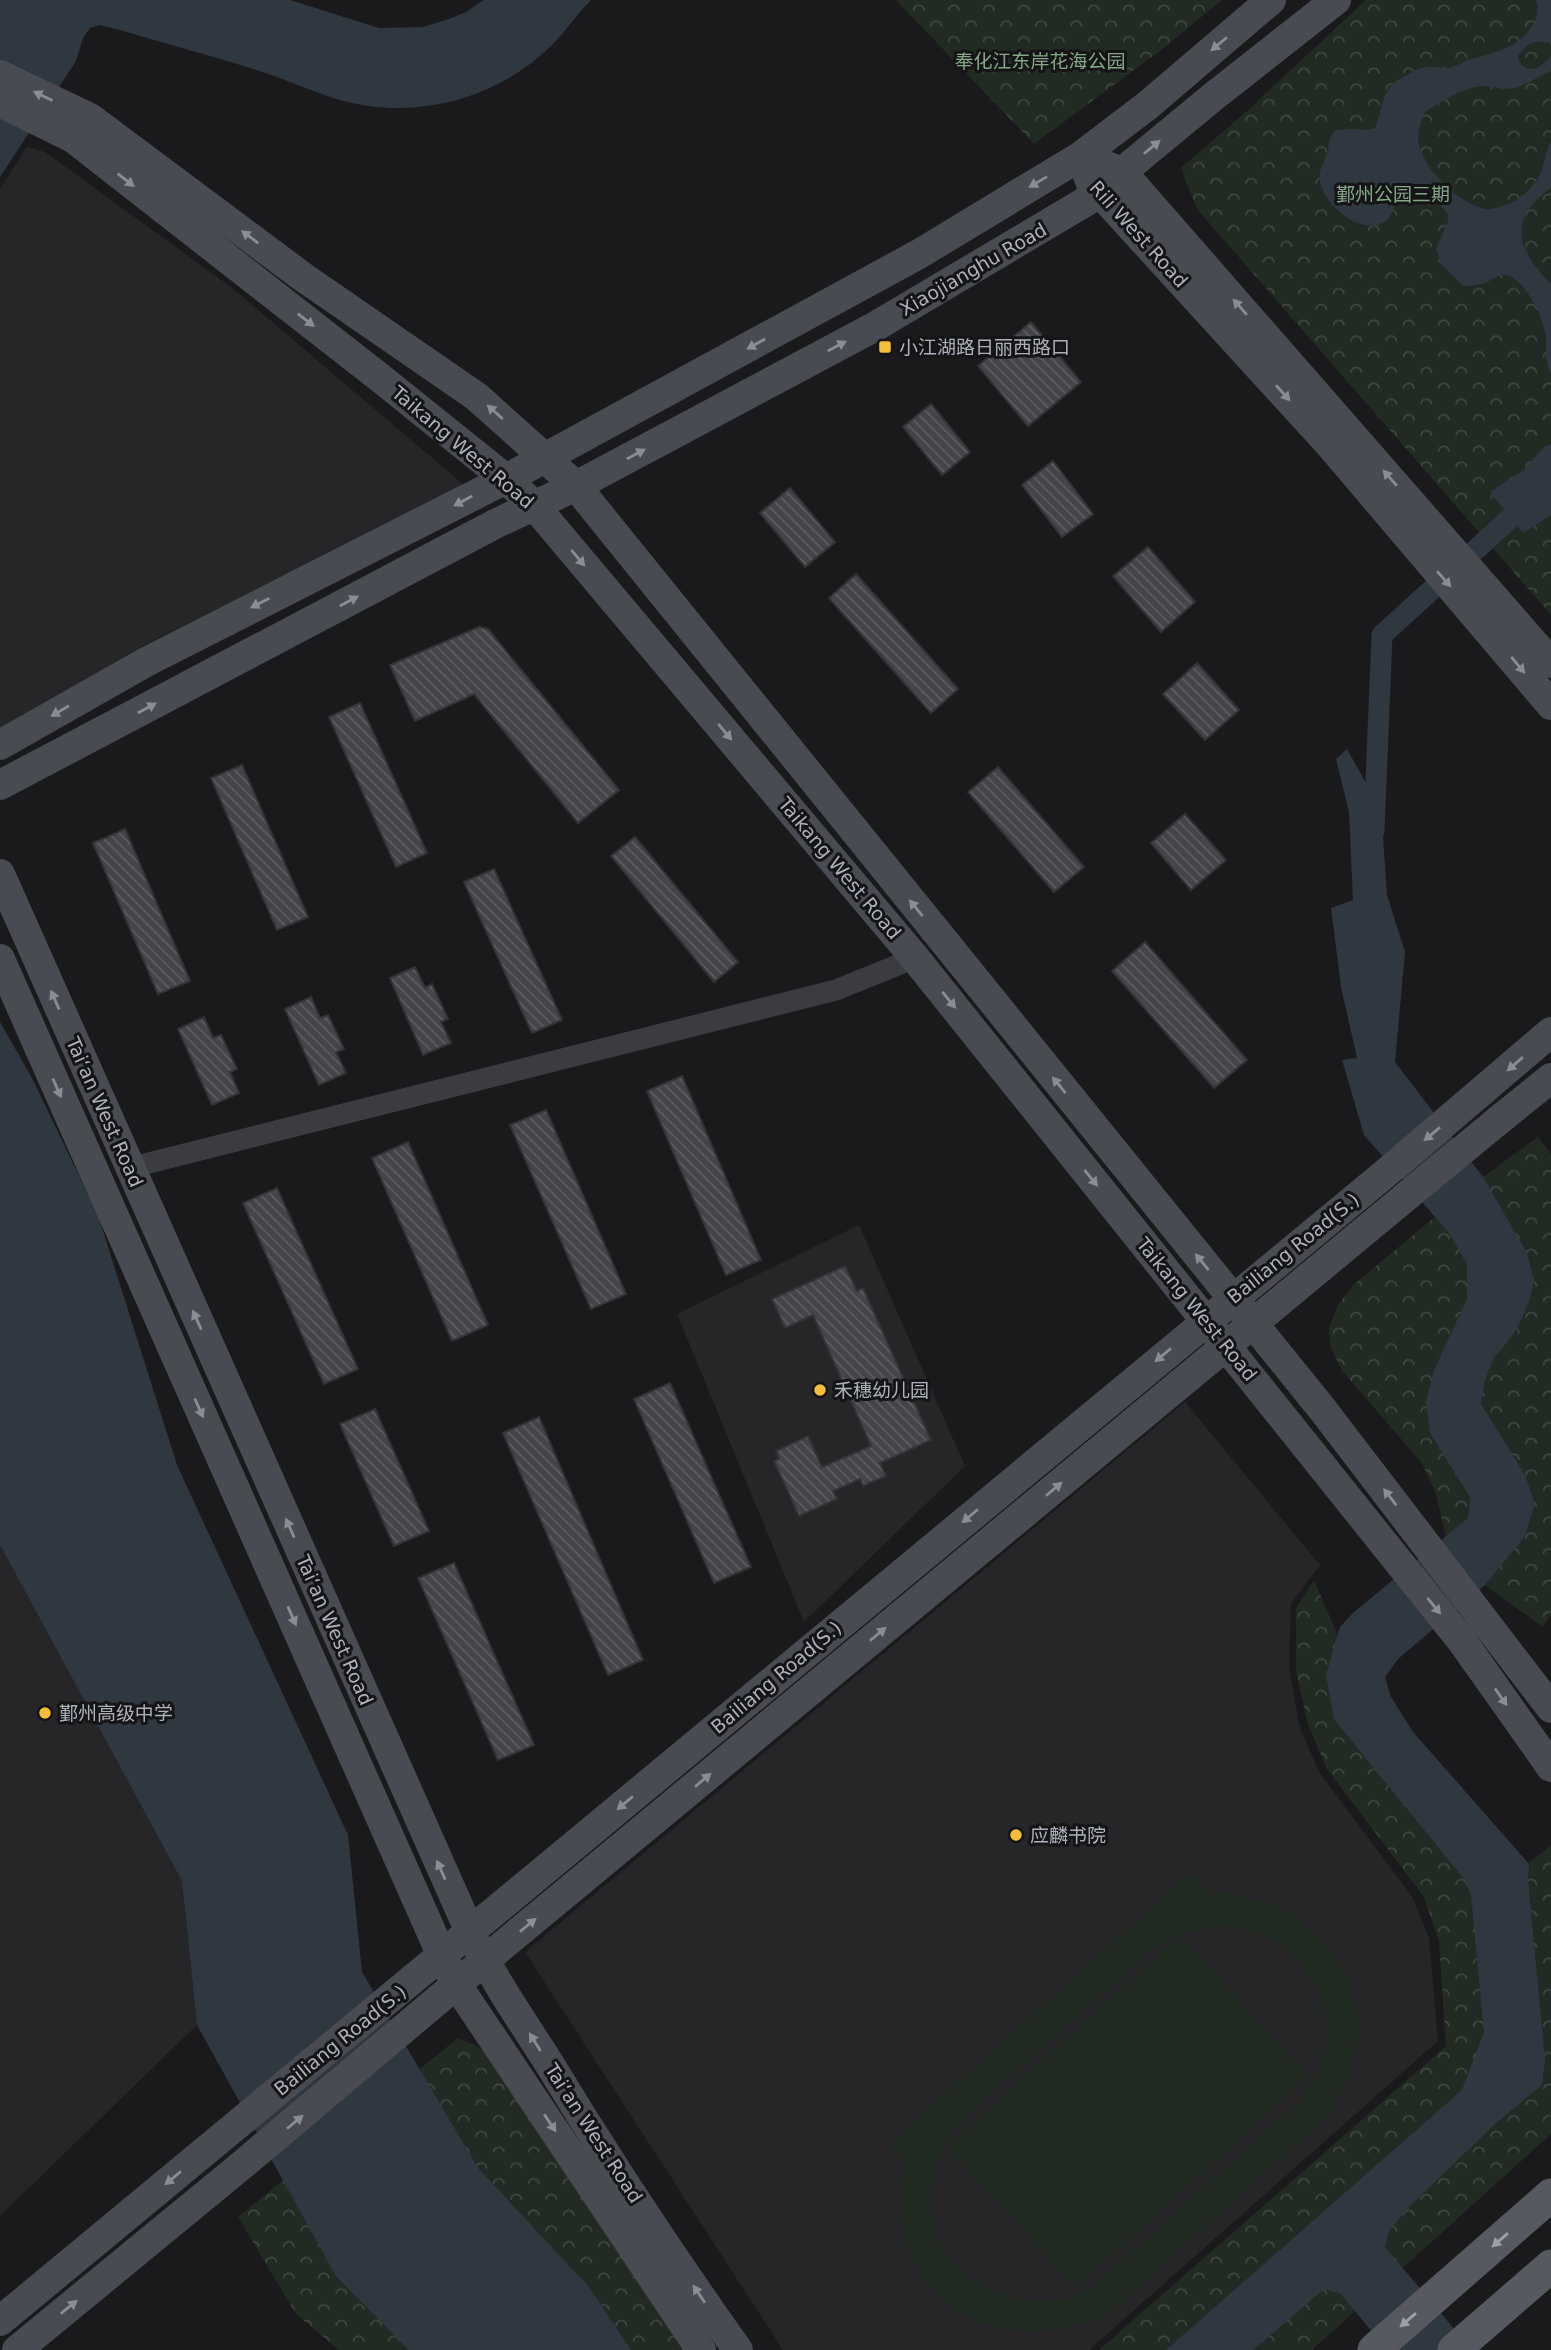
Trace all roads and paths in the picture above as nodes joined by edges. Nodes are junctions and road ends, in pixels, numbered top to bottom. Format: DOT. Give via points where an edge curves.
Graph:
graph roads {
  1 [pos="1271,0"];
  2 [pos="1336,0"];
  3 [pos="0,75"];
  4 [pos="0,102"];
  5 [pos="79,127"];
  6 [pos="1081,156"];
  7 [pos="1122,172"];
  8 [pos="1100,193"];
  9 [pos="545,458"];
  10 [pos="506,479"];
  11 [pos="576,486"];
  12 [pos="534,505"];
  13 [pos="1551,663"];
  14 [pos="1551,705"];
  15 [pos="0,746"];
  16 [pos="0,785"];
  17 [pos="0,874"];
  18 [pos="915,958"];
  19 [pos="0,959"];
  20 [pos="1551,1032"];
  21 [pos="1551,1078"];
  22 [pos="129,1168"];
  23 [pos="1232,1299"];
  24 [pos="1205,1320"];
  25 [pos="1253,1324"];
  26 [pos="1226,1346"];
  27 [pos="1551,1708"];
  28 [pos="1551,1767"];
  29 [pos="470,1932"];
  30 [pos="442,1956"];
  31 [pos="484,1961"];
  32 [pos="457,1985"];
  33 [pos="1551,2195"];
  34 [pos="1551,2266"];
  35 [pos="0,2321"];
  36 [pos="1463,2342"];
  37 [pos="1378,2347"];
  38 [pos="17,2350"];
  39 [pos="701,2350"];
  40 [pos="738,2350"];
  1 -- 6 [label="main road, Xiaojianghu Road, one-way"];
  7 -- 2 [label="main road, Xiaojianghu Road, one-way"];
  5 -- 3 [label="main road, Taikang West Road, one-way"];
  4 -- 5 [label="main road, Taikang West Road"];
  9 -- 5 [label="main road, Taikang West Road, one-way" via="477,397"];
  5 -- 10 [label="main road, Taikang West Road, one-way"];
  6 -- 7 [label="main road, Rili West Road"];
  6 -- 8 [label="main road, Rili West Road"];
  6 -- 9 [label="main road, Xiaojianghu Road, one-way" via="919,254"];
  7 -- 8 [label="main road, Xiaojianghu Road"];
  13 -- 7 [label="main road, Rili West Road, one-way"];
  11 -- 8 [label="main road, Xiaojianghu Road, one-way" via="876,326"];
  8 -- 14 [label="main road, Rili West Road, one-way" via="1332,447"];
  9 -- 10 [label="main road, Xiaojianghu Road"];
  9 -- 11 [label="main road, Taikang West Road"];
  10 -- 12 [label="main road, Taikang West Road"];
  10 -- 15 [label="main road, Xiaojianghu Road, one-way" via="146,662"];
  11 -- 12 [label="main road, Xiaojianghu Road"];
  23 -- 11 [label="main road, Taikang West Road, one-way"];
  16 -- 12 [label="main road, Xiaojianghu Road, one-way"];
  12 -- 18 [label="main road, Taikang West Road, one-way"];
  22 -- 17 [label="main road, Tai‘an West Road, one-way"];
  18 -- 22 [label="street" via="836,990"];
  18 -- 24 [label="main road, Taikang West Road, one-way"];
  19 -- 30 [label="main road, Tai‘an West Road, one-way"];
  20 -- 23 [label="main road, Bailiang Road(S.), one-way"];
  21 -- 25 [label="main road, Bailiang Road(S.), bridge"];
  29 -- 22 [label="main road, Tai‘an West Road, one-way"];
  23 -- 24 [label="main road, Bailiang Road(S.)"];
  23 -- 25 [label="main road, Taikang West Road"];
  24 -- 26 [label="main road, Taikang West Road"];
  24 -- 29 [label="main road, Bailiang Road(S.), one-way"];
  25 -- 26 [label="main road, Bailiang Road(S.)"];
  27 -- 25 [label="main road, Taikang West Road, one-way"];
  26 -- 28 [label="main road, Taikang West Road, one-way" via="1462,1642"];
  31 -- 26 [label="main road, Bailiang Road(S.), one-way"];
  29 -- 30 [label="main road, Bailiang Road(S.)"];
  29 -- 31 [label="main road, Tai‘an West Road"];
  30 -- 32 [label="main road, Tai‘an West Road"];
  30 -- 35 [label="main road, Bailiang Road(S.), one-way"];
  31 -- 32 [label="main road, Bailiang Road(S.)"];
  40 -- 31 [label="main road, Tai‘an West Road, one-way"];
  38 -- 32 [label="main road, Bailiang Road(S.), one-way"];
  32 -- 39 [label="main road, Tai‘an West Road, one-way"];
  33 -- 37 [label="main road, one-way"];
  34 -- 36 [label="main road"];
}
